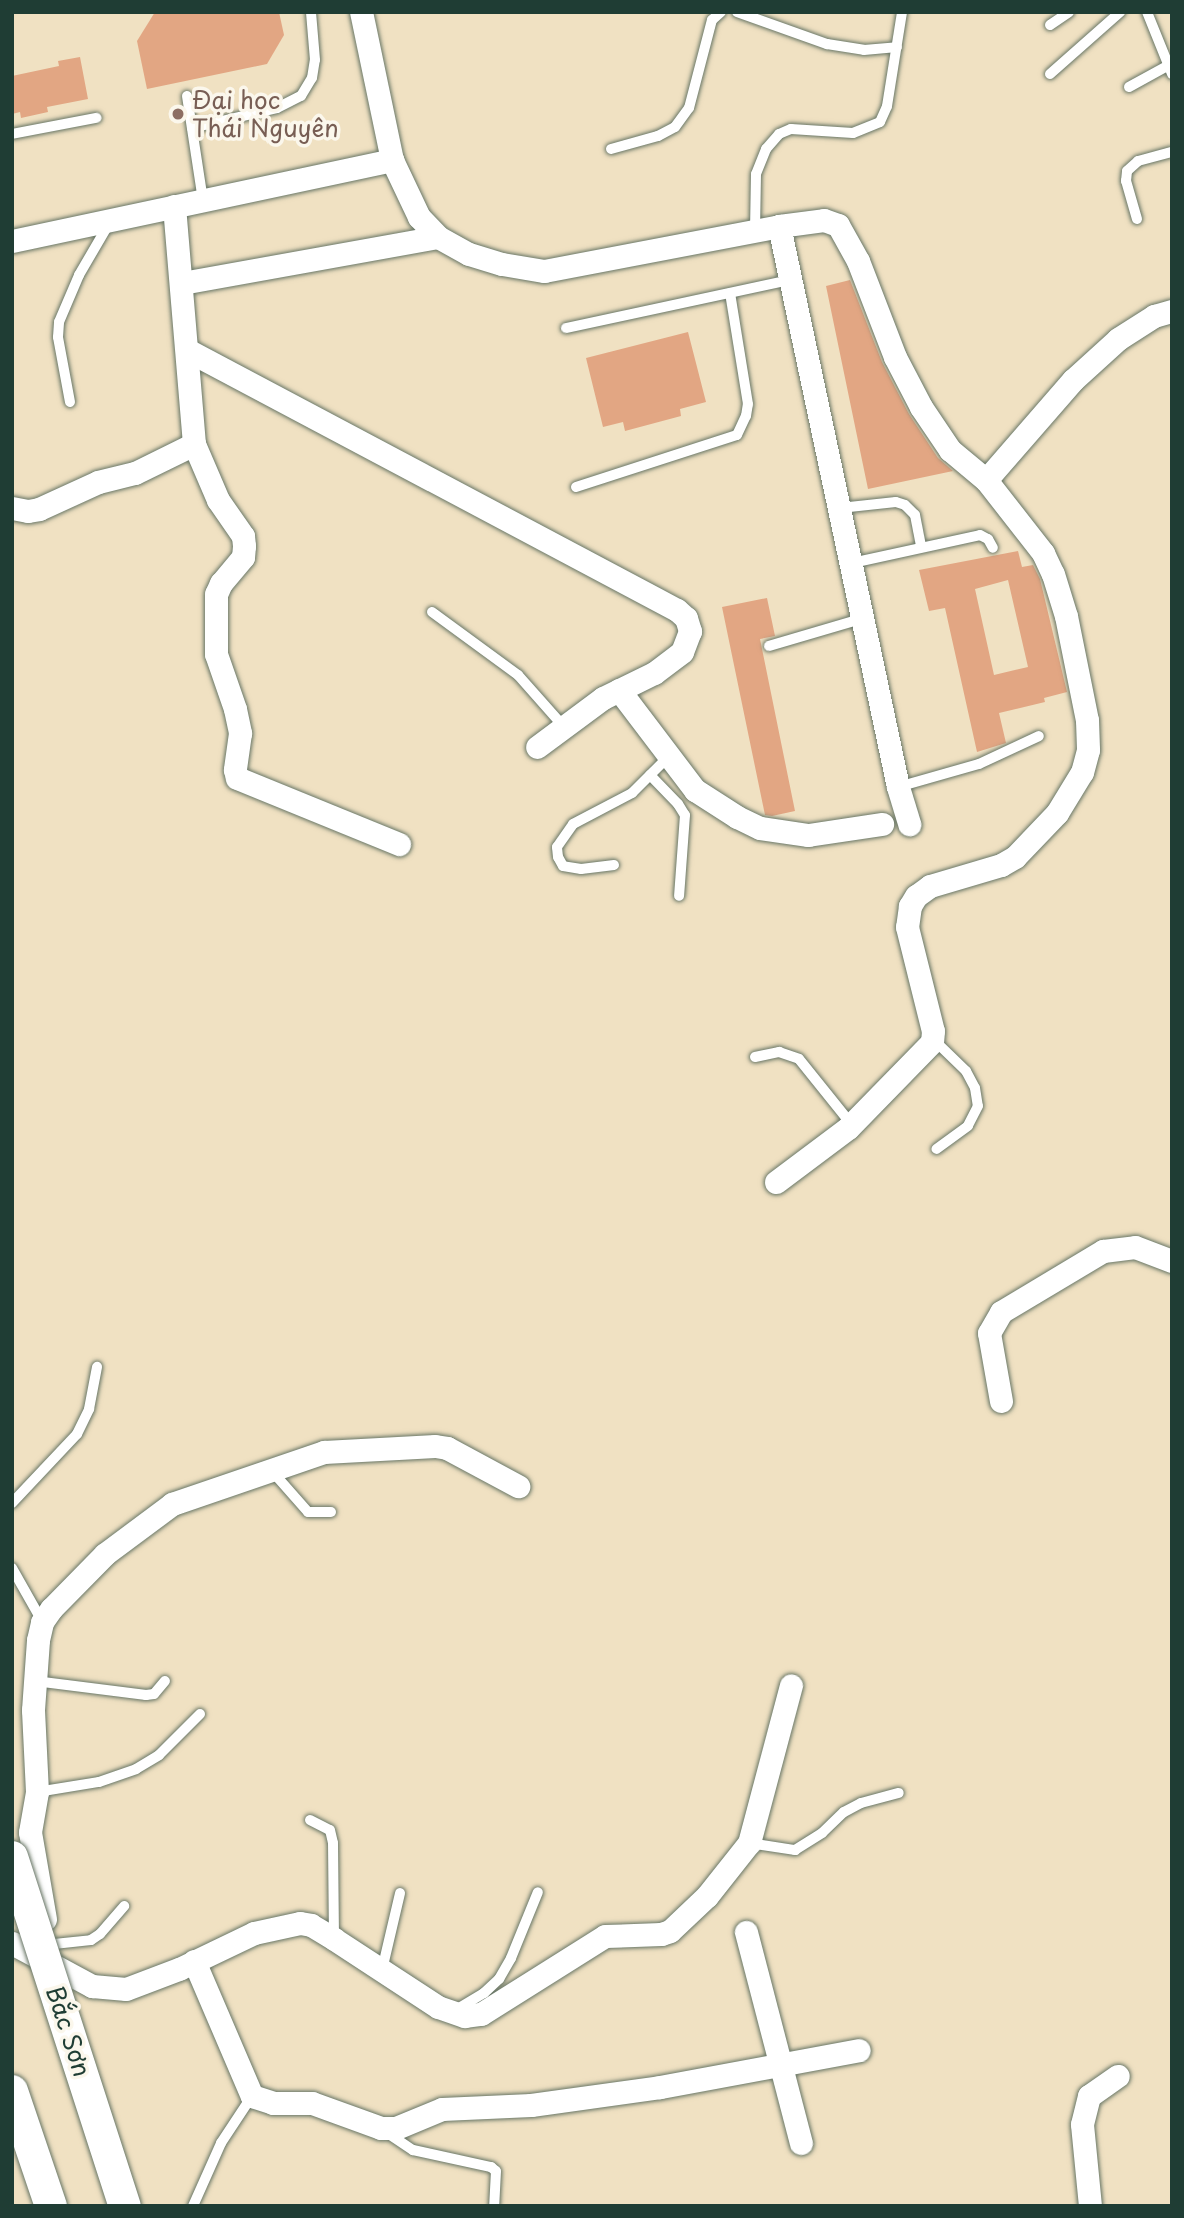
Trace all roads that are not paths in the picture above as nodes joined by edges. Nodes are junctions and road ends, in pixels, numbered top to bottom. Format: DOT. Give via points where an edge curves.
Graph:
graph roads {
  1 [pos="311,12"];
  2 [pos="361,12"];
  3 [pos="721,12"];
  4 [pos="737,12"];
  5 [pos="902,12"];
  6 [pos="1069,12"];
  7 [pos="1120,12"];
  8 [pos="1147,12"];
  9 [pos="1050,25"];
  10 [pos="897,47"];
  11 [pos="1170,70"];
  12 [pos="1050,74"];
  13 [pos="1129,87"];
  14 [pos="187,96"];
  15 [pos="96,118"];
  16 [pos="192,128"];
  17 [pos="12,134"];
  18 [pos="611,149"];
  19 [pos="1172,152"];
  20 [pos="392,160"];
  21 [pos="203,200"];
  22 [pos="174,206"];
  23 [pos="112,219"];
  24 [pos="1138,219"];
  25 [pos="779,226"];
  26 [pos="755,230"];
  27 [pos="438,237"];
  28 [pos="12,241"];
  29 [pos="790,280"];
  30 [pos="182,283"];
  31 [pos="730,293"];
  32 [pos="1172,311"];
  33 [pos="566,328"];
  34 [pos="189,351"];
  35 [pos="70,402"];
  36 [pos="194,444"];
  37 [pos="986,480"];
  38 [pos="576,486"];
  39 [pos="12,508"];
  40 [pos="840,508"];
  41 [pos="921,547"];
  42 [pos="993,548"];
  43 [pos="852,563"];
  44 [pos="432,612"];
  45 [pos="864,618"];
  46 [pos="769,646"];
  47 [pos="619,690"];
  48 [pos="564,727"];
  49 [pos="1039,736"];
  50 [pos="537,747"];
  51 [pos="668,757"];
  52 [pos="650,775"];
  53 [pos="898,787"];
  54 [pos="882,824"];
  55 [pos="909,824"];
  56 [pos="399,844"];
  57 [pos="614,865"];
  58 [pos="679,896"];
  59 [pos="933,1039"];
  60 [pos="755,1057"];
  61 [pos="852,1125"];
  62 [pos="936,1149"];
  63 [pos="776,1182"];
  64 [pos="1172,1261"];
  65 [pos="97,1367"];
  66 [pos="1001,1401"];
  67 [pos="271,1470"];
  68 [pos="518,1486"];
  69 [pos="12,1503"];
  70 [pos="331,1512"];
  71 [pos="12,1568"];
  72 [pos="42,1622"];
  73 [pos="35,1681"];
  74 [pos="165,1681"];
  75 [pos="791,1685"];
  76 [pos="200,1714"];
  77 [pos="37,1792"];
  78 [pos="899,1793"];
  79 [pos="310,1819"];
  80 [pos="748,1843"];
  81 [pos="12,1857"];
  82 [pos="538,1892"];
  83 [pos="400,1893"];
  84 [pos="124,1906"];
  85 [pos="746,1932"];
  86 [pos="334,1939"];
  87 [pos="12,1943"];
  88 [pos="54,1944"];
  89 [pos="194,1961"];
  90 [pos="382,1970"];
  91 [pos="65,1971"];
  92 [pos="451,2012"];
  93 [pos="859,2050"];
  94 [pos="780,2064"];
  95 [pos="1118,2076"];
  96 [pos="12,2091"];
  97 [pos="252,2096"];
  98 [pos="381,2128"];
  99 [pos="801,2143"];
  100 [pos="51,2206"];
  101 [pos="125,2206"];
  102 [pos="193,2206"];
  103 [pos="494,2206"];
  104 [pos="1090,2206"];
  1 -- 16 [label="lane" via="315,60 312,78 300,96 277,108"];
  2 -- 20 [label="street"];
  3 -- 18 [label="lane" via="712,20 689,108 676,127"];
  4 -- 10 [label="lane" via="827,44 864,50"];
  5 -- 10 [label="lane"];
  6 -- 9 [label="lane"];
  7 -- 12 [label="lane"];
  8 -- 11 [label="lane"];
  10 -- 26 [label="lane" via="880,122 853,133 791,129 779,134 766,149 756,174"];
  11 -- 13 [label="lane"];
  14 -- 16 [label="lane"];
  15 -- 17 [label="lane"];
  16 -- 21 [label="lane"];
  19 -- 24 [label="lane" via="1138,161 1127,171"];
  20 -- 21 [label="street"];
  20 -- 27 [label="street" via="419,218"];
  21 -- 22 [label="street"];
  22 -- 23 [label="street"];
  22 -- 30 [label="street"];
  23 -- 28 [label="street"];
  23 -- 35 [label="lane" via="79,275 59,322"];
  25 -- 26 [label="street"];
  25 -- 29 [label="street"];
  25 -- 37 [label="street" via="824,220 844,231 895,357 921,407 950,450"];
  26 -- 27 [label="street" via="544,271 469,254"];
  27 -- 30 [label="street"];
  29 -- 31 [label="lane"];
  29 -- 40 [label="street"];
  30 -- 34 [label="street"];
  31 -- 33 [label="lane"];
  31 -- 38 [label="lane" via="747,387 746,416 737,435"];
  32 -- 37 [label="street" via="1154,316 1118,339 1073,380"];
  34 -- 36 [label="street"];
  34 -- 47 [label="street" via="677,610 691,631 682,652 654,673"];
  36 -- 39 [label="street" via="135,473 98,482 39,509"];
  36 -- 56 [label="street" via="204,471 243,536 243,557 216,594 216,654 240,733 234,770 237,778"];
  37 -- 59 [label="street" via="1044,553 1053,573 1087,720 1088,750 1074,789 1014,858 930,886 909,906 908,927"];
  40 -- 41 [label="lane" via="905,505 915,515"];
  40 -- 43 [label="street"];
  41 -- 42 [label="lane" via="980,535"];
  41 -- 43 [label="lane"];
  43 -- 45 [label="street"];
  44 -- 48 [label="lane" via="518,675"];
  45 -- 46 [label="lane"];
  45 -- 53 [label="street"];
  47 -- 48 [label="street"];
  47 -- 51 [label="street"];
  48 -- 50 [label="street"];
  49 -- 53 [label="lane" via="979,764"];
  51 -- 52 [label="lane"];
  51 -- 54 [label="street" via="695,790 760,828 808,835"];
  52 -- 57 [label="lane" via="620,801 573,824 557,847 563,866"];
  52 -- 58 [label="lane" via="685,815"];
  53 -- 55 [label="street"];
  59 -- 61 [label="street"];
  59 -- 62 [label="lane" via="966,1071 978,1106 968,1126"];
  60 -- 61 [label="lane" via="779,1052 799,1059"];
  61 -- 63 [label="street"];
  64 -- 66 [label="street" via="1135,1247 1103,1251 1001,1312 989,1333"];
  65 -- 69 [label="lane" via="89,1409 77,1434"];
  67 -- 68 [label="street" via="324,1452 435,1446"];
  67 -- 70 [label="lane" via="308,1512"];
  67 -- 72 [label="street" via="156,1513 106,1554"];
  71 -- 72 [label="lane"];
  72 -- 73 [label="street"];
  73 -- 74 [label="lane" via="145,1695 154,1693"];
  73 -- 77 [label="street"];
  75 -- 80 [label="street"];
  76 -- 77 [label="lane" via="159,1755 136,1769 99,1782"];
  77 -- 88 [label="street" via="30,1832"];
  78 -- 80 [label="lane" via="844,1812 795,1850"];
  79 -- 86 [label="lane" via="330,1830 333,1843"];
  80 -- 92 [label="street" via="707,1896 670,1931 605,1936 481,2014 464,2017"];
  81 -- 101 [label="main road, Bắc Sơn, bridge"];
  82 -- 92 [label="lane" via="499,1979"];
  83 -- 90 [label="lane"];
  84 -- 88 [label="lane" via="91,1940"];
  85 -- 94 [label="street"];
  86 -- 89 [label="street" via="311,1925 292,1924 236,1940"];
  86 -- 90 [label="street"];
  87 -- 91 [label="street"];
  88 -- 91 [label="street"];
  89 -- 91 [label="street" via="125,1989 92,1986"];
  89 -- 97 [label="street"];
  90 -- 92 [label="street"];
  93 -- 94 [label="street"];
  94 -- 98 [label="street" via="531,2105 442,2109 396,2128"];
  94 -- 99 [label="street"];
  95 -- 104 [label="street" via="1089,2096 1082,2124"];
  96 -- 100 [label="main road"];
  97 -- 98 [label="street" via="273,2103 312,2103"];
  97 -- 102 [label="lane" via="205,2172"];
  98 -- 103 [label="lane" via="413,2150 491,2167 496,2171"];
}
